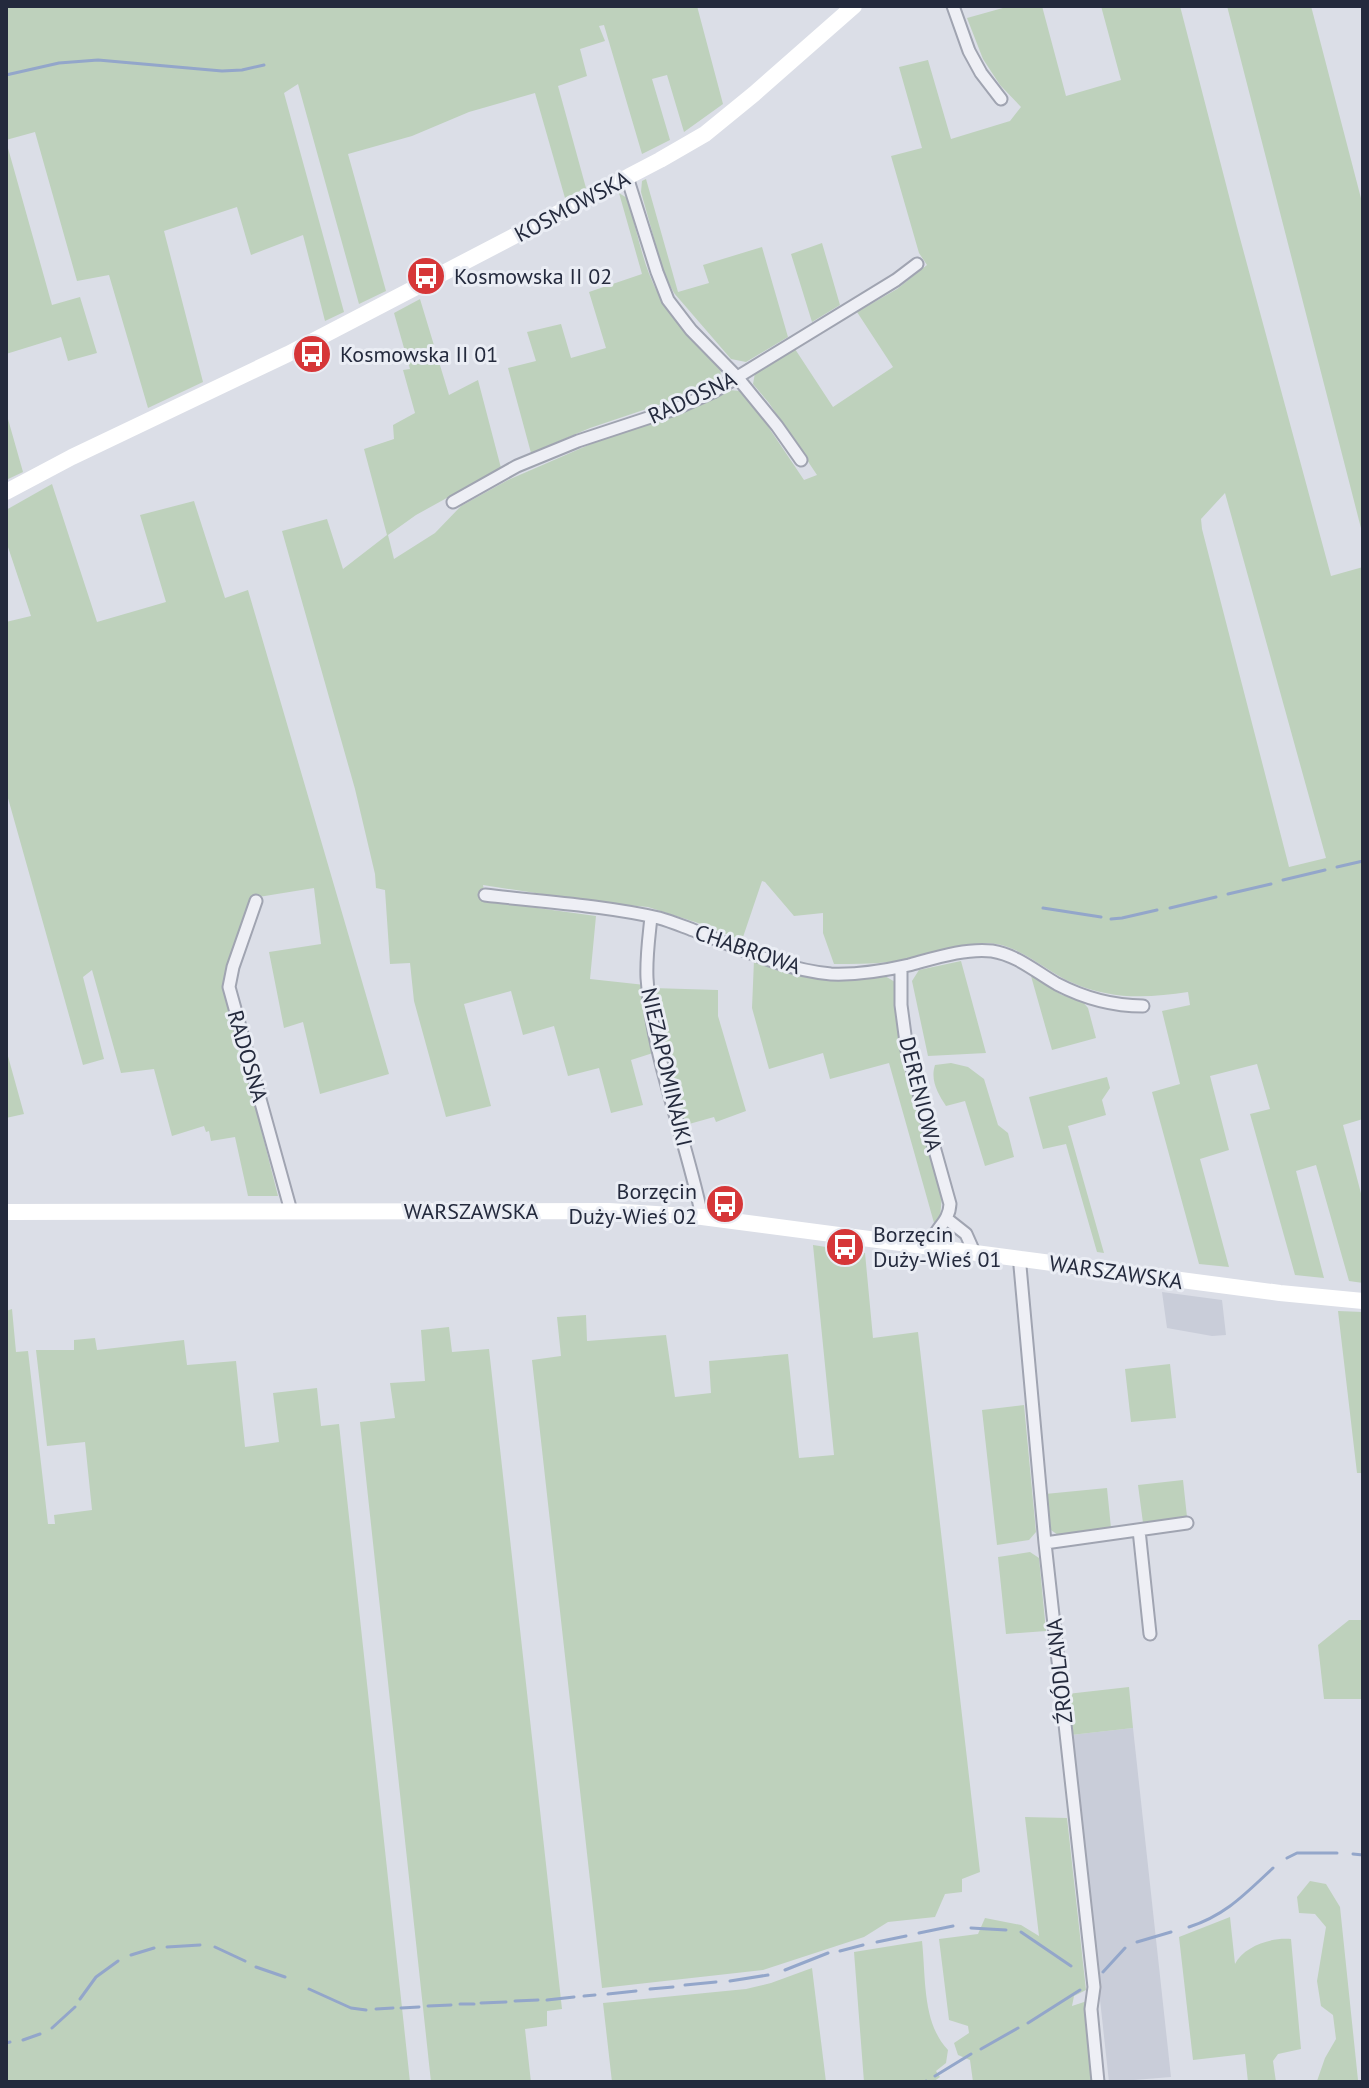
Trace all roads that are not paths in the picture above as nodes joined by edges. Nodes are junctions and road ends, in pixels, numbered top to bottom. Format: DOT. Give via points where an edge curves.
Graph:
graph roads {
  1 [pos="854,6"];
  2 [pos="953,6"];
  3 [pos="1001,99"];
  4 [pos="627,177"];
  5 [pos="917,264"];
  6 [pos="737,377"];
  7 [pos="801,460"];
  8 [pos="6,492"];
  9 [pos="453,502"];
  10 [pos="485,895"];
  11 [pos="256,901"];
  12 [pos="651,917"];
  13 [pos="901,967"];
  14 [pos="1143,1006"];
  15 [pos="291,1211"];
  16 [pos="6,1212"];
  17 [pos="702,1217"];
  18 [pos="947,1219"];
  19 [pos="932,1247"];
  20 [pos="974,1252"];
  21 [pos="1021,1259"];
  22 [pos="1363,1301"];
  23 [pos="1187,1523"];
  24 [pos="1139,1530"];
  25 [pos="1045,1543"];
  26 [pos="1150,1634"];
  27 [pos="1098,2082"];
  1 -- 4 [label="main road, KOSMOWSKA" via="705,134"];
  2 -- 3 [label="street" via="969,51"];
  4 -- 6 [label="street" via="668,300"];
  4 -- 8 [label="main road, KOSMOWSKA" via="288,354"];
  5 -- 6 [label="street, RADOSNA"];
  6 -- 7 [label="street"];
  6 -- 9 [label="street, RADOSNA" via="675,409 517,466"];
  10 -- 12 [label="street, CHABROWA"];
  11 -- 15 [label="street, RADOSNA" via="229,987"];
  12 -- 13 [label="street, CHABROWA" via="804,970 865,974"];
  12 -- 17 [label="street, NIEZAPOMINAJKI" via="647,976 652,1016"];
  13 -- 14 [label="street, CHABROWA" via="993,951 1087,997"];
  13 -- 18 [label="street, DERENIOWA" via="907,1050 950,1204"];
  15 -- 16 [label="main road, WARSZAWSKA"];
  15 -- 17 [label="main road, WARSZAWSKA" via="609,1211"];
  17 -- 19 [label="main road, WARSZAWSKA"];
  18 -- 19 [label="street" via="933,1235"];
  18 -- 20 [label="street" via="966,1234"];
  19 -- 20 [label="main road, WARSZAWSKA"];
  20 -- 21 [label="main road, WARSZAWSKA"];
  21 -- 22 [label="main road, WARSZAWSKA"];
  21 -- 25 [label="street, ŹRÓDLANA"];
  23 -- 24 [label="street"];
  24 -- 25 [label="street"];
  24 -- 26 [label="street"];
  25 -- 27 [label="street, ŹRÓDLANA" via="1094,1987"];
}
